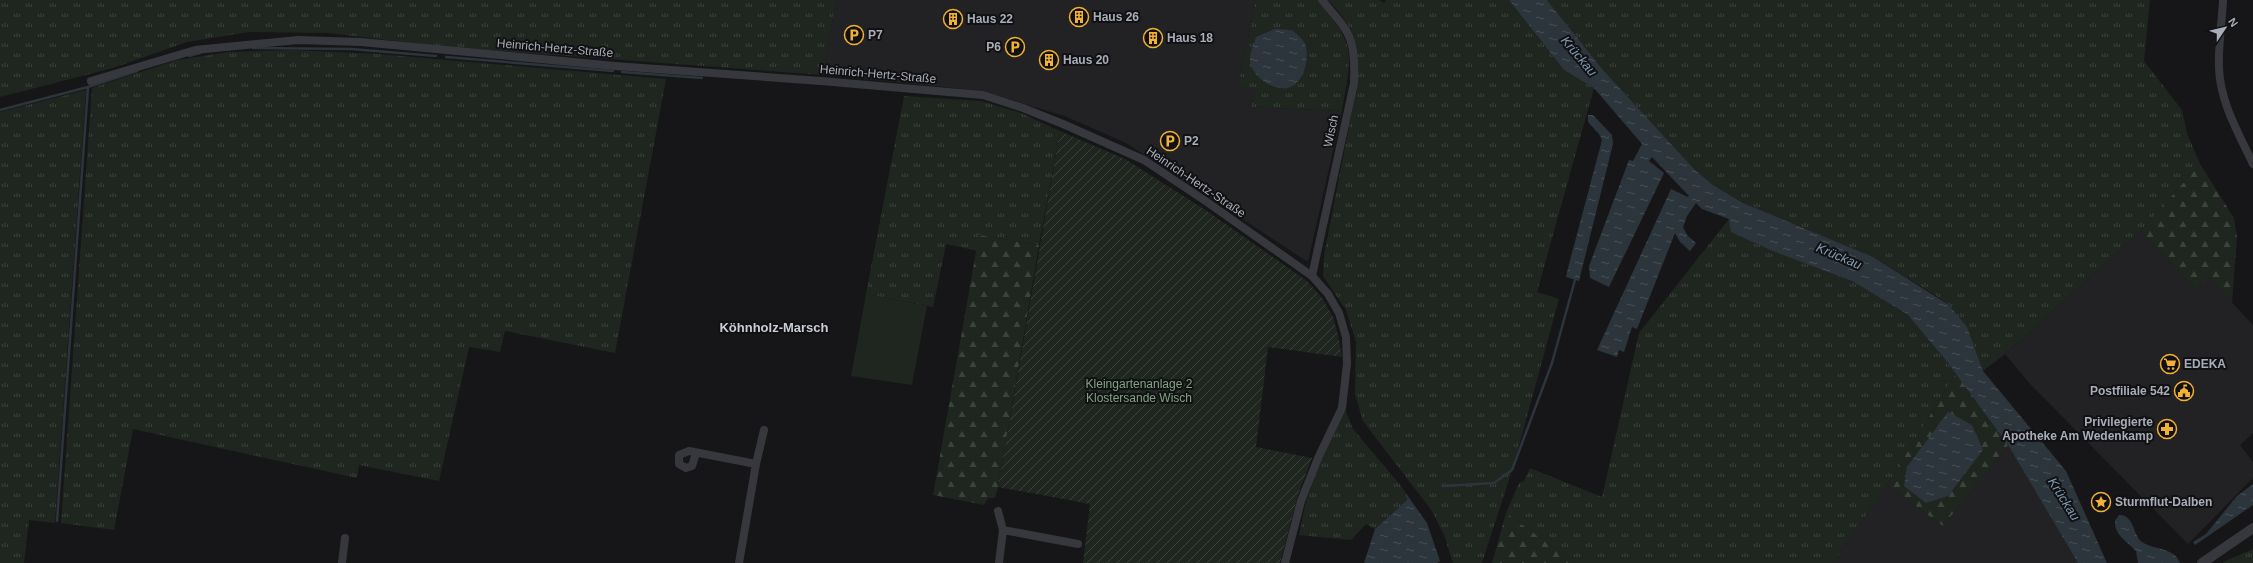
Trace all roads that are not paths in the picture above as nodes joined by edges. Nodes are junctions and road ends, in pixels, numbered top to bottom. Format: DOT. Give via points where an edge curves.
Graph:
graph roads {
  1 [pos="1322,0"];
  2 [pos="2223,0"];
  3 [pos="91,81"];
  4 [pos="2253,164"];
  5 [pos="1312,276"];
  6 [pos="764,430"];
  7 [pos="696,453"];
  8 [pos="756,464"];
  9 [pos="998,511"];
  10 [pos="2253,528"];
  11 [pos="1003,530"];
  12 [pos="345,538"];
  13 [pos="1078,544"];
  14 [pos="342,563"];
  15 [pos="739,563"];
  16 [pos="999,563"];
  17 [pos="1286,563"];
  18 [pos="2202,563"];
  1 -- 5 [label="street, Wisch" via="1348,30 1355,66 1354,83"];
  2 -- 4 [label="street" via="2218,69 2232,119"];
  3 -- 5 [label="street, Heinrich-Hertz-Straße" via="195,50 298,40 361,42 615,66 982,95 1063,124 1144,160"];
  5 -- 17 [label="street, Heinrich-Hertz-Straße" via="1328,294 1339,314 1346,337 1347,364 1342,408 1301,501"];
  6 -- 8 [label="street"];
  7 -- 8 [label="street"];
  8 -- 15 [label="street"];
  9 -- 11 [label="street"];
  10 -- 18 [label="street"];
  11 -- 13 [label="street"];
  11 -- 16 [label="street"];
  12 -- 14 [label="street"];
}
